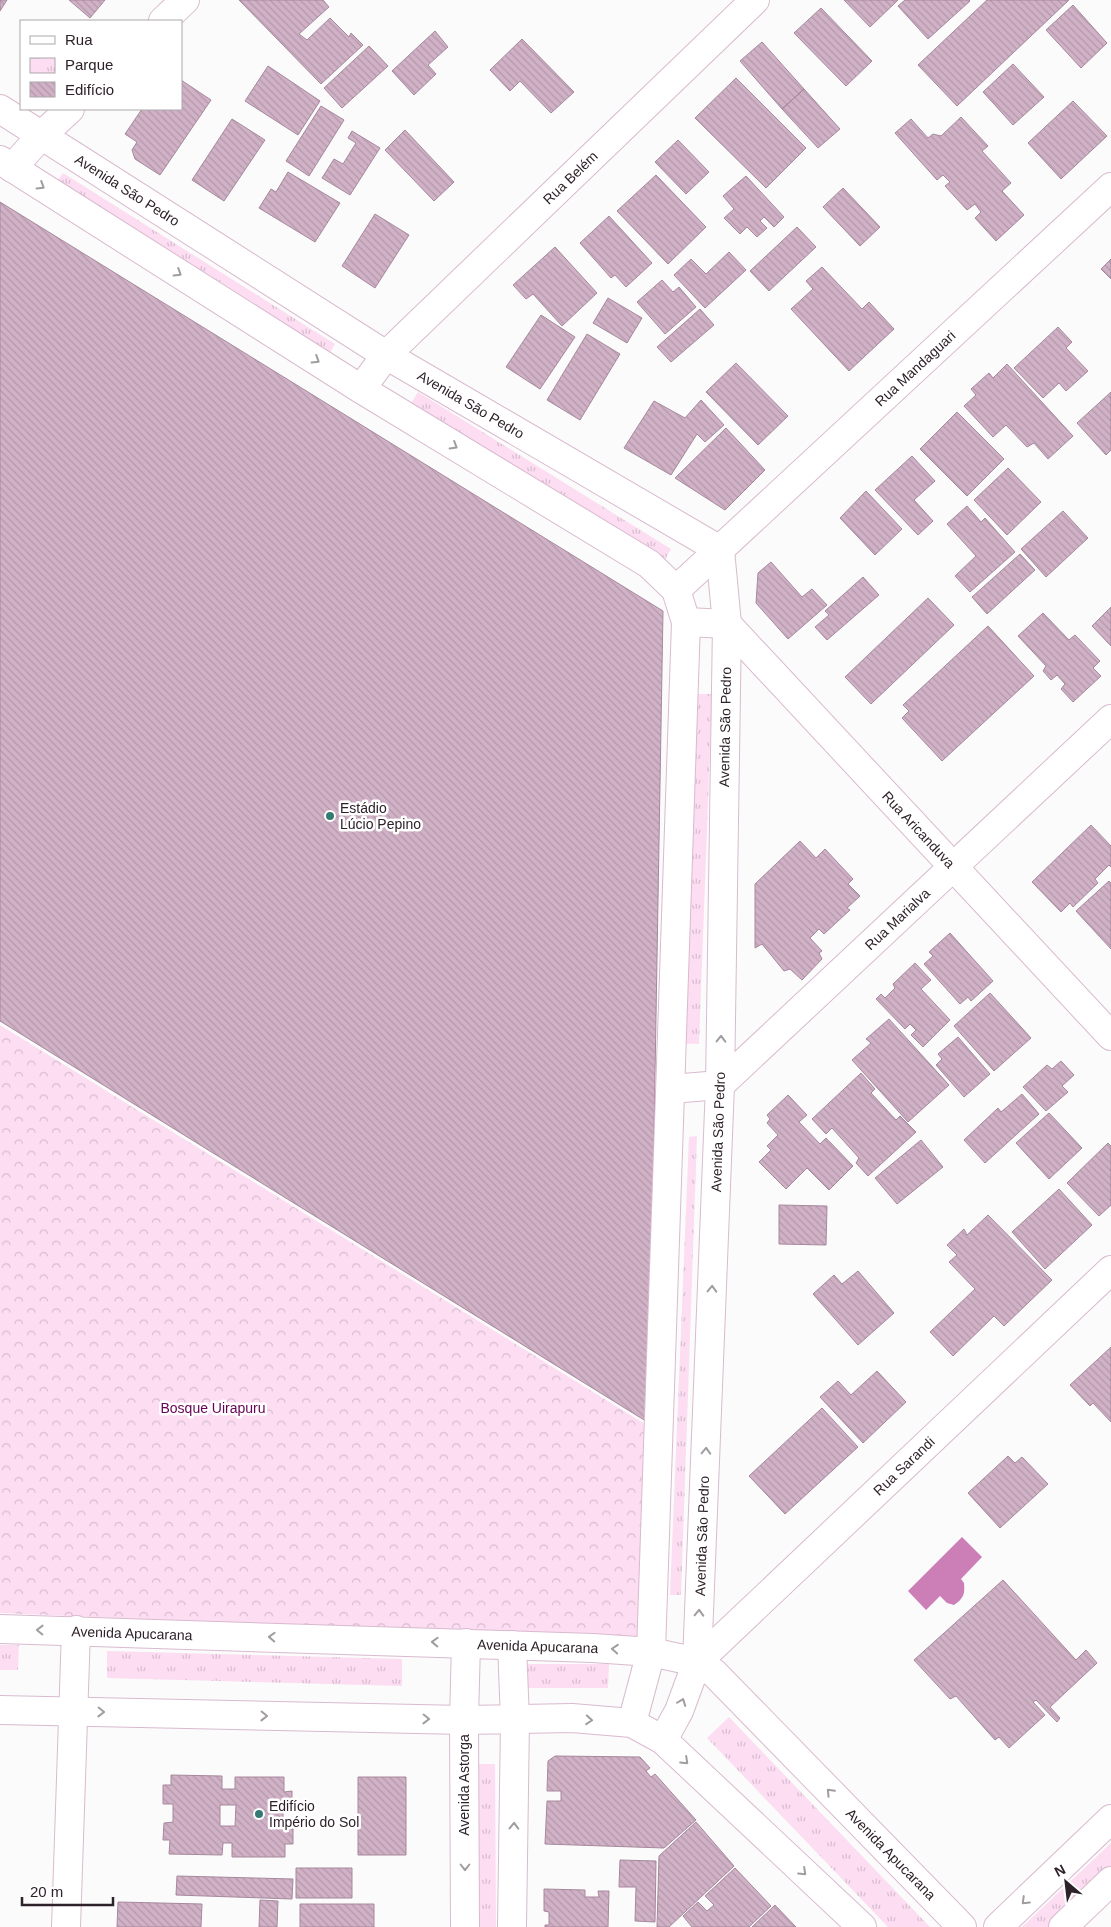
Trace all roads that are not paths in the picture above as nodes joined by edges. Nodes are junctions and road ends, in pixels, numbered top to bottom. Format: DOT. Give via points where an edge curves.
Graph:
graph roads {
  1 [pos="185,0"];
  2 [pos="755,0"];
  3 [pos="164,20"];
  4 [pos="0,109"];
  5 [pos="69,110"];
  6 [pos="41,136"];
  7 [pos="6,164"];
  8 [pos="1111,187"];
  9 [pos="386,355"];
  10 [pos="360,389"];
  11 [pos="720,550"];
  12 [pos="676,590"];
  13 [pos="686,622"];
  14 [pos="727,624"];
  15 [pos="726,677"];
  16 [pos="684,680"];
  17 [pos="1111,719"];
  18 [pos="953,867"];
  19 [pos="1111,1036"];
  20 [pos="720,1086"];
  21 [pos="671,1089"];
  22 [pos="1111,1270"];
  23 [pos="0,1629"];
  24 [pos="76,1630"];
  25 [pos="466,1643"];
  26 [pos="512,1645"];
  27 [pos="651,1652"];
  28 [pos="697,1662"];
  29 [pos="0,1710"];
  30 [pos="73,1712"];
  31 [pos="464,1720"];
  32 [pos="515,1720"];
  33 [pos="632,1723"];
  34 [pos="663,1740"];
  35 [pos="1111,1819"];
  36 [pos="1111,1881"];
  37 [pos="66,1927"];
  38 [pos="466,1927"];
  39 [pos="512,1927"];
  40 [pos="862,1927"];
  41 [pos="962,1927"];
  42 [pos="998,1927"];
  43 [pos="1063,1927"];
  1 -- 3 [label="street"];
  2 -- 9 [label="street, Rua Belém"];
  4 -- 6 [label="street, Avenida São Pedro"];
  5 -- 6 [label="street"];
  6 -- 7 [label="street"];
  6 -- 9 [label="street, Avenida São Pedro"];
  7 -- 10 [label="street, one-way"];
  8 -- 11 [label="street, Rua Mandaguari"];
  9 -- 10 [label="street, Rua Belém"];
  9 -- 11 [label="street, Avenida São Pedro"];
  10 -- 12 [label="street, one-way" via="649,564"];
  11 -- 12 [label="street, Rua Mandaguari"];
  11 -- 14 [label="street, Avenida São Pedro"];
  12 -- 13 [label="street"];
  13 -- 14 [label="street"];
  13 -- 16 [label="street"];
  14 -- 15 [label="street, Avenida São Pedro"];
  14 -- 18 [label="street, Rua Aricanduva"];
  15 -- 16 [label="street" via="707,670 695,672"];
  20 -- 15 [label="street, Avenida São Pedro, one-way"];
  16 -- 21 [label="street"];
  17 -- 18 [label="street, Rua Marialva"];
  18 -- 19 [label="street, Rua Aricanduva"];
  18 -- 20 [label="street, Rua Marialva"];
  20 -- 21 [label="street"];
  28 -- 20 [label="street, Avenida São Pedro, one-way"];
  21 -- 27 [label="street"];
  22 -- 28 [label="street, Rua Sarandi"];
  24 -- 23 [label="street, Avenida Apucarana, one-way"];
  25 -- 24 [label="street, Avenida Apucarana, one-way"];
  24 -- 30 [label="street"];
  25 -- 26 [label="street, Avenida Apucarana"];
  25 -- 31 [label="street, Avenida Astorga"];
  27 -- 26 [label="street, Avenida Apucarana, one-way"];
  26 -- 32 [label="street"];
  27 -- 28 [label="street, Avenida Apucarana"];
  27 -- 33 [label="street"];
  34 -- 28 [label="street, Avenida São Pedro, one-way" via="679,1711"];
  41 -- 28 [label="street, Avenida Apucarana, one-way" via="714,1673"];
  29 -- 30 [label="street"];
  30 -- 31 [label="street, one-way"];
  30 -- 37 [label="street"];
  31 -- 32 [label="street"];
  31 -- 38 [label="street, Avenida Astorga, one-way"];
  32 -- 33 [label="street, one-way" via="572,1718"];
  39 -- 32 [label="street, one-way"];
  33 -- 34 [label="street"];
  34 -- 40 [label="street, one-way"];
  35 -- 42 [label="street, one-way"];
  36 -- 43 [label="street"];
}
